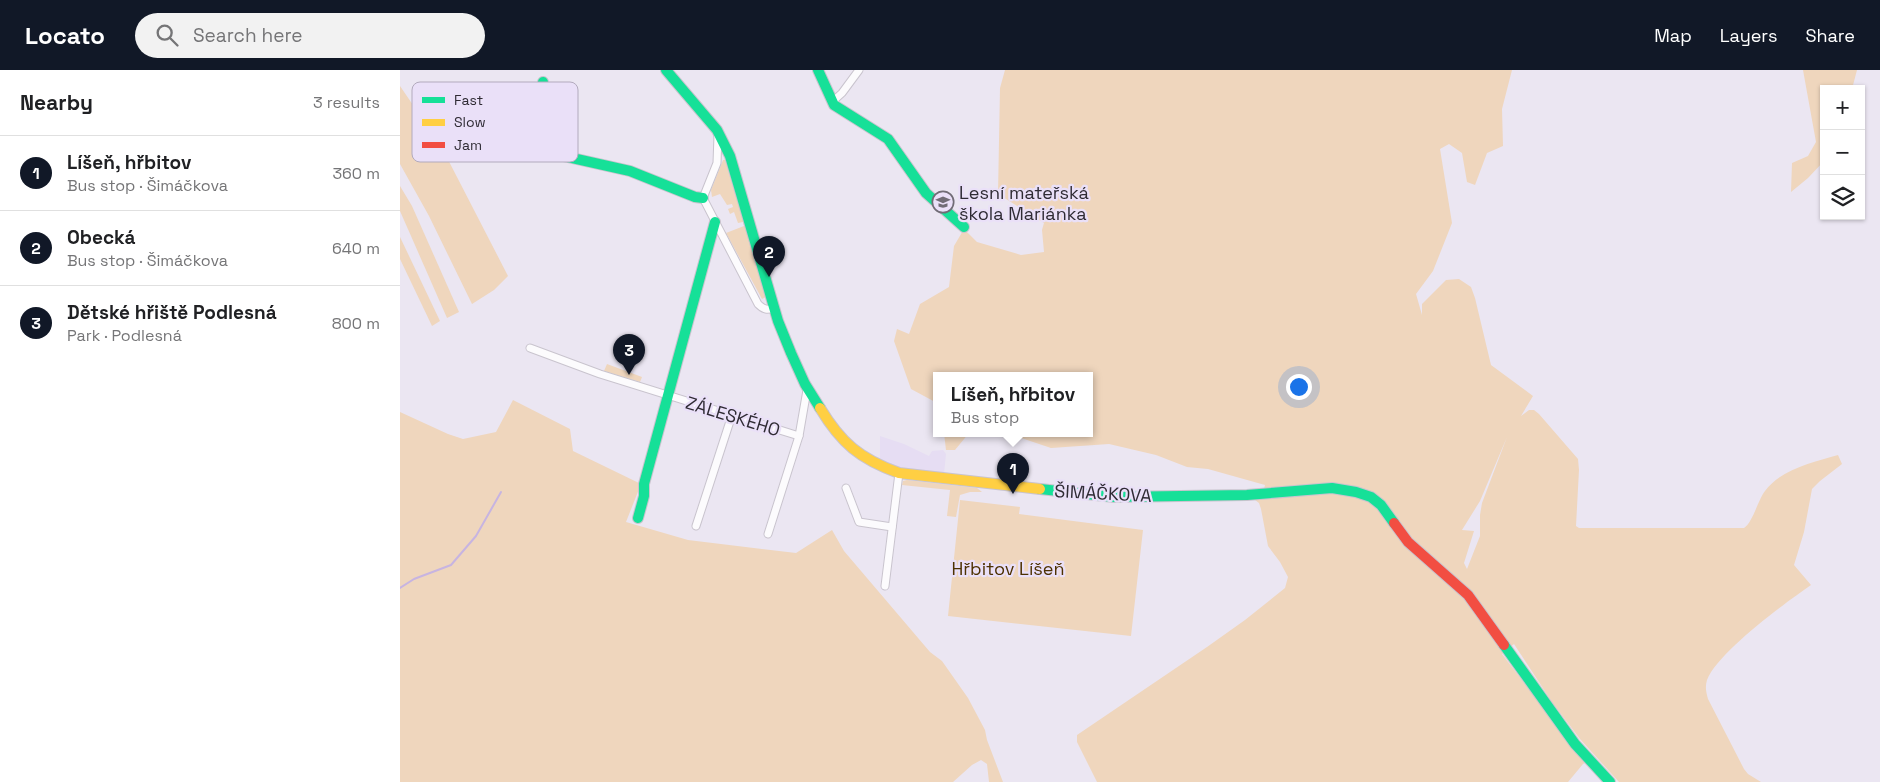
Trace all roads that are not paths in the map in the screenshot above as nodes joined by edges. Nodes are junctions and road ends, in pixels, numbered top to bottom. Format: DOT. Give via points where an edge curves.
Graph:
graph roads {
  1 [pos="666,70"];
  2 [pos="818,70"];
  3 [pos="859,70"];
  4 [pos="832,102"];
  5 [pos="717,130"];
  6 [pos="578,159"];
  7 [pos="703,198"];
  8 [pos="715,222"];
  9 [pos="964,226"];
  10 [pos="775,308"];
  11 [pos="530,348"];
  12 [pos="807,390"];
  13 [pos="668,396"];
  14 [pos="732,416"];
  15 [pos="799,436"];
  16 [pos="899,473"];
  17 [pos="846,488"];
  18 [pos="638,518"];
  19 [pos="696,526"];
  20 [pos="892,527"];
  21 [pos="768,534"];
  22 [pos="884,586"];
  23 [pos="1610,782"];
  1 -- 5 [label="street, ŠIMÁČKOVA"];
  2 -- 4 [label="street"];
  3 -- 4 [label="street"];
  4 -- 9 [label="street" via="888,139 926,193"];
  5 -- 7 [label="street" via="717,162"];
  5 -- 10 [label="street, ŠIMÁČKOVA" via="738,178"];
  6 -- 7 [label="street" via="630,171"];
  7 -- 8 [label="street"];
  8 -- 10 [label="street" via="758,304 763,309"];
  8 -- 13 [label="street"];
  10 -- 12 [label="street, ŠIMÁČKOVA" via="786,344"];
  11 -- 13 [label="street, ZÁLESKÉHO"];
  12 -- 15 [label="street"];
  12 -- 16 [label="street, ŠIMÁČKOVA" via="848,444 866,459"];
  13 -- 14 [label="street, ZÁLESKÉHO"];
  13 -- 18 [label="street"];
  14 -- 15 [label="street, ZÁLESKÉHO"];
  14 -- 19 [label="street"];
  15 -- 21 [label="street"];
  16 -- 20 [label="street"];
  16 -- 23 [label="street, ŠIMÁČKOVA" via="1114,497 1254,494 1332,488 1371,497 1381,505 1408,542 1468,595 1575,744"];
  17 -- 20 [label="street" via="859,522"];
  20 -- 22 [label="street"];
}
